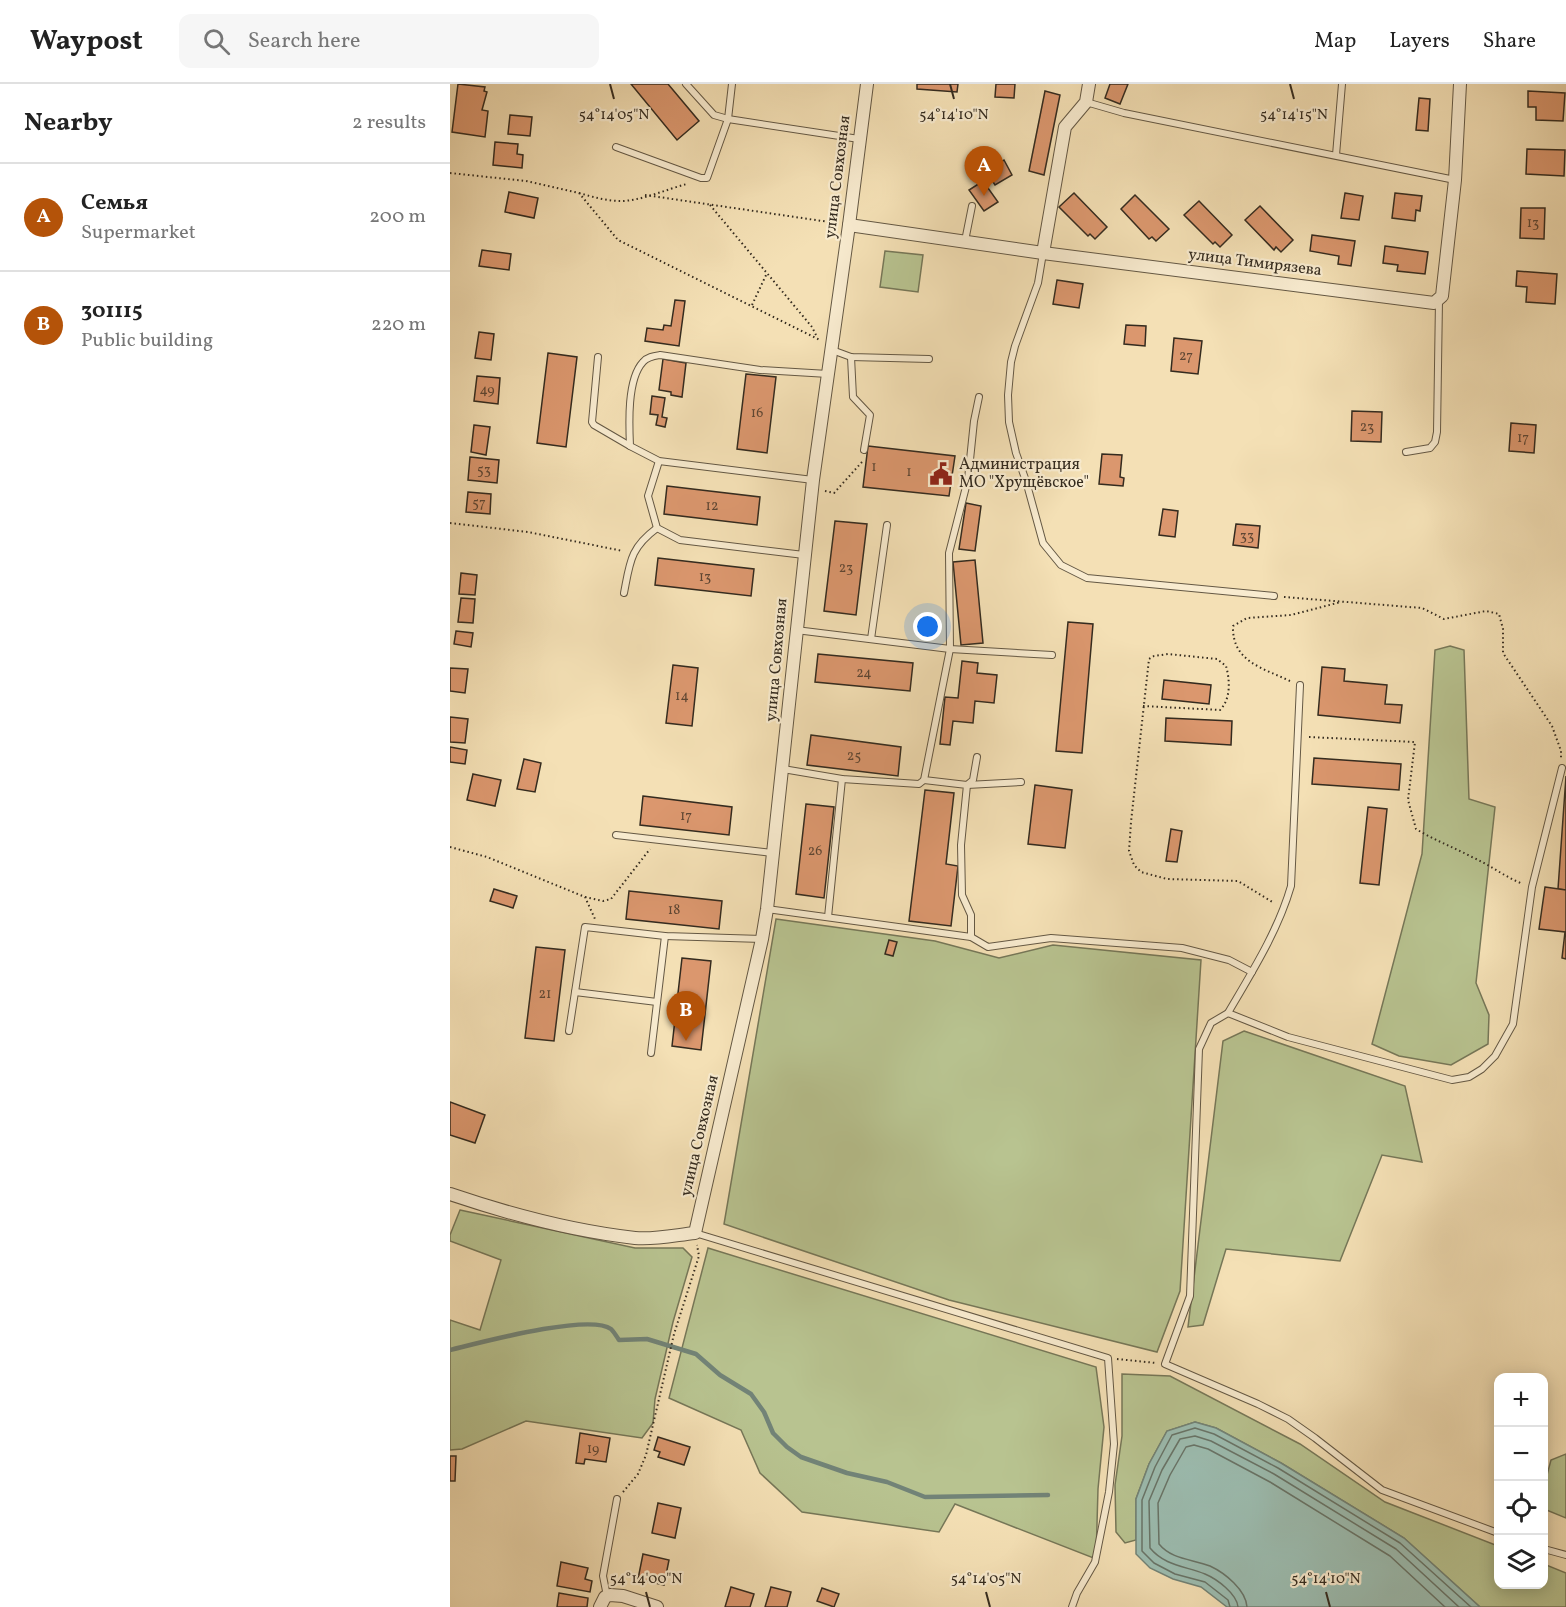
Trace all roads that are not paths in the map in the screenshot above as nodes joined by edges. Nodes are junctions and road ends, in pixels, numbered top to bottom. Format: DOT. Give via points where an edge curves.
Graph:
graph roads {
  1 [pos="686,84"];
  2 [pos="732,84"];
  3 [pos="867,84"];
  4 [pos="1089,84"];
  5 [pos="1342,84"];
  6 [pos="1460,84"];
  7 [pos="1086,102"];
  8 [pos="728,119"];
  9 [pos="859,140"];
  10 [pos="616,147"];
  11 [pos="1336,155"];
  12 [pos="1455,180"];
  13 [pos="972,206"];
  14 [pos="849,225"];
  15 [pos="965,241"];
  16 [pos="1043,252"];
  17 [pos="1439,300"];
  18 [pos="828,347"];
  19 [pos="598,357"];
  20 [pos="851,357"];
  21 [pos="929,359"];
  22 [pos="828,374"];
  23 [pos="979,398"];
  24 [pos="630,446"];
  25 [pos="864,450"];
  26 [pos="1406,452"];
  27 [pos="659,461"];
  28 [pos="812,485"];
  29 [pos="887,525"];
  30 [pos="657,528"];
  31 [pos="804,555"];
  32 [pos="624,593"];
  33 [pos="1274,596"];
  34 [pos="796,630"];
  35 [pos="871,639"];
  36 [pos="950,649"];
  37 [pos="1052,655"];
  38 [pos="1300,685"];
  39 [pos="977,757"];
  40 [pos="1562,768"];
  41 [pos="783,769"];
  42 [pos="842,778"];
  43 [pos="924,780"];
  44 [pos="1021,783"];
  45 [pos="967,785"];
  46 [pos="615,835"];
  47 [pos="772,853"];
  48 [pos="767,909"];
  49 [pos="828,917"];
  50 [pos="665,936"];
  51 [pos="971,937"];
  52 [pos="762,939"];
  53 [pos="1252,972"];
  54 [pos="575,992"];
  55 [pos="657,1002"];
  56 [pos="1228,1013"];
  57 [pos="569,1031"];
  58 [pos="651,1053"];
  59 [pos="450,1194"];
  60 [pos="695,1233"];
  61 [pos="617,1499"];
  62 [pos="1494,1532"];
  63 [pos="1548,1550"];
  64 [pos="1566,1555"];
  65 [pos="607,1596"];
  66 [pos="600,1607"];
  67 [pos="657,1607"];
  68 [pos="1072,1607"];
  1 -- 8 [label="lane" via="714,115"];
  2 -- 8 [label="lane"];
  3 -- 9 [label="street, улица Совхозная"];
  4 -- 7 [label="street"];
  5 -- 11 [label="lane"];
  6 -- 12 [label="street"];
  7 -- 11 [label="lane"];
  7 -- 16 [label="street" via="1065,127"];
  8 -- 9 [label="lane"];
  8 -- 10 [label="lane" via="709,176 705,178"];
  9 -- 14 [label="street, улица Совхозная"];
  11 -- 12 [label="lane"];
  12 -- 17 [label="street"];
  13 -- 15 [label="lane"];
  14 -- 15 [label="street, улица Тимирязева"];
  14 -- 18 [label="street, улица Совхозная"];
  15 -- 16 [label="street, улица Тимирязева"];
  16 -- 17 [label="street, улица Тимирязева" via="1432,303"];
  16 -- 33 [label="lane" via="1035,293 1011,362 1008,404 1013,443 1038,532 1047,550 1069,570 1087,578"];
  17 -- 26 [label="lane" via="1435,442 1430,448"];
  18 -- 20 [label="lane"];
  18 -- 22 [label="street, улица Совхозная"];
  19 -- 24 [label="lane" via="592,422"];
  20 -- 21 [label="lane"];
  20 -- 25 [label="lane" via="853,397 870,415"];
  22 -- 24 [label="lane" via="760,370 668,354 648,358 635,376"];
  22 -- 28 [label="street, улица Совхозная"];
  23 -- 36 [label="lane" via="968,479 949,553"];
  24 -- 27 [label="lane"];
  27 -- 28 [label="lane"];
  27 -- 30 [label="lane" via="648,496"];
  28 -- 31 [label="street, улица Совхозная"];
  29 -- 35 [label="lane"];
  30 -- 31 [label="lane" via="680,540"];
  30 -- 32 [label="lane" via="641,540 629,563"];
  31 -- 34 [label="street, улица Совхозная"];
  34 -- 35 [label="lane"];
  34 -- 41 [label="street, улица Совхозная"];
  35 -- 36 [label="lane"];
  36 -- 37 [label="lane"];
  36 -- 43 [label="lane"];
  38 -- 53 [label="lane" via="1291,886 1284,909"];
  39 -- 45 [label="lane" via="973,780"];
  40 -- 56 [label="lane" via="1532,887 1513,1024 1495,1056 1482,1069 1469,1077 1452,1080 1299,1040"];
  41 -- 42 [label="lane"];
  41 -- 47 [label="street, улица Совхозная"];
  42 -- 43 [label="lane" via="919,784"];
  42 -- 49 [label="lane"];
  43 -- 45 [label="lane"];
  44 -- 45 [label="lane"];
  45 -- 51 [label="lane" via="961,845 962,896 971,915"];
  46 -- 47 [label="lane"];
  47 -- 48 [label="street, улица Совхозная"];
  48 -- 49 [label="lane"];
  48 -- 52 [label="street, улица Совхозная"];
  49 -- 51 [label="lane"];
  50 -- 52 [label="lane"];
  50 -- 54 [label="lane" via="585,927"];
  50 -- 55 [label="lane"];
  51 -- 53 [label="lane" via="988,947 1047,938 1182,948 1229,960"];
  52 -- 60 [label="street, улица Совхозная"];
  53 -- 56 [label="lane"];
  54 -- 55 [label="lane"];
  54 -- 57 [label="lane"];
  55 -- 58 [label="lane"];
  56 -- 62 [label="lane" via="1210,1023 1199,1049 1190,1296 1165,1364 1288,1419 1382,1490"];
  59 -- 60 [label="street" via="564,1226 616,1235 637,1238"];
  60 -- 68 [label="lane" via="1108,1358 1114,1444 1108,1492 1095,1562"];
  61 -- 65 [label="lane" via="603,1576"];
  63 -- 64 [label="lane"];
  65 -- 66 [label="street"];
  65 -- 67 [label="street" via="623,1596"];
}
